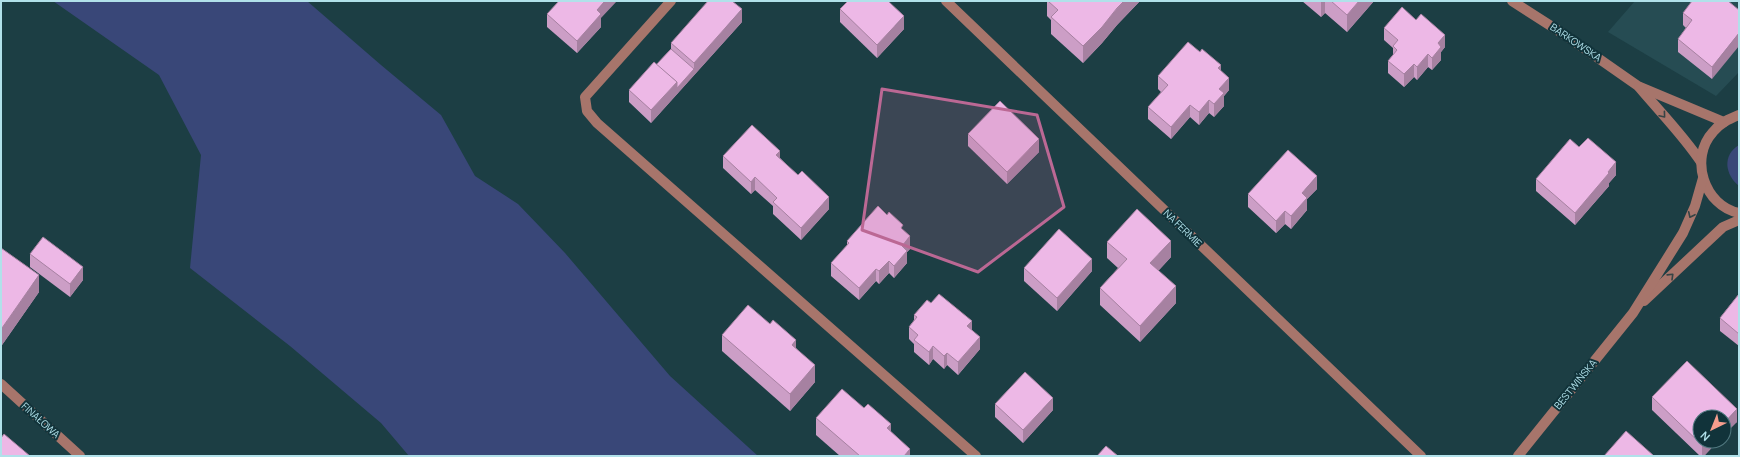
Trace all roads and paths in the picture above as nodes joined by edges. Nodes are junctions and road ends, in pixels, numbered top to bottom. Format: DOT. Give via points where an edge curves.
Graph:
graph roads {
  1 [pos="671,1"];
  2 [pos="946,1"];
  3 [pos="1512,1"];
  4 [pos="1638,86"];
  5 [pos="1739,115"];
  6 [pos="1724,122"];
  7 [pos="1701,162"];
  8 [pos="1702,178"];
  9 [pos="1739,213"];
  10 [pos="1739,220"];
  11 [pos="1633,312"];
  12 [pos="1,384"];
  13 [pos="80,456"];
  14 [pos="976,456"];
  15 [pos="1421,456"];
  16 [pos="1518,456"];
  1 -- 14 [label="street" via="585,97 587,111 597,123"];
  2 -- 15 [label="street, NA FERMIE"];
  3 -- 4 [label="street, BARKOWSKA" via="1565,34"];
  4 -- 6 [label="street, BARKOWSKA"];
  4 -- 7 [label="street, BARKOWSKA, one-way" via="1687,141"];
  5 -- 6 [label="street"];
  6 -- 7 [label="street" via="1712,132 1704,146"];
  7 -- 8 [label="street"];
  8 -- 9 [label="street" via="1709,192 1720,204"];
  8 -- 11 [label="street, BESTWIŃSKA, one-way" via="1695,206 1683,232"];
  11 -- 10 [label="street, BESTWIŃSKA, one-way" via="1723,227"];
  11 -- 16 [label="street, BESTWIŃSKA"];
  12 -- 13 [label="street, FINAŁOWA"];
}
